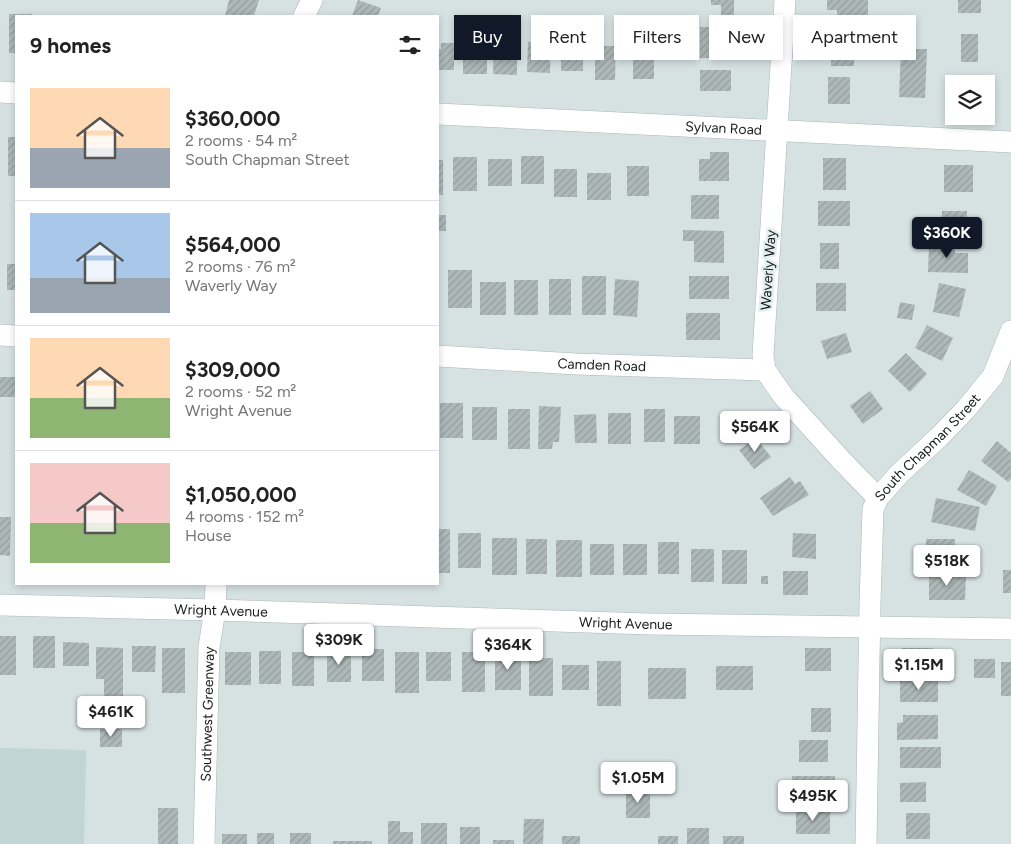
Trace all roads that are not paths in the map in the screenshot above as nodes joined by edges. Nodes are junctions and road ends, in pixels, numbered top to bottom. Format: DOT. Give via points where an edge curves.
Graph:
graph roads {
  1 [pos="312,0"];
  2 [pos="785,0"];
  3 [pos="304,15"];
  4 [pos="0,92"];
  5 [pos="15,93"];
  6 [pos="439,114"];
  7 [pos="776,131"];
  8 [pos="1011,142"];
  9 [pos="1011,331"];
  10 [pos="0,335"];
  11 [pos="15,336"];
  12 [pos="439,356"];
  13 [pos="765,370"];
  14 [pos="878,498"];
  15 [pos="216,585"];
  16 [pos="0,605"];
  17 [pos="215,610"];
  18 [pos="870,626"];
  19 [pos="1011,629"];
  20 [pos="204,844"];
  21 [pos="866,844"];
  1 -- 3 [label="street"];
  2 -- 7 [label="street, Waverly Way"];
  4 -- 5 [label="street"];
  6 -- 7 [label="street, Sylvan Road"];
  7 -- 8 [label="street, Sylvan Road"];
  7 -- 13 [label="street, Waverly Way" via="763,354"];
  9 -- 14 [label="street, South Chapman Street" via="994,376 939,438"];
  10 -- 11 [label="street"];
  12 -- 13 [label="street, Camden Road"];
  13 -- 14 [label="street" via="784,397"];
  14 -- 18 [label="street, South Chapman Street" via="873,509"];
  15 -- 17 [label="street, Southwest Greenway"];
  16 -- 17 [label="street, Wright Avenue"];
  17 -- 18 [label="street, Wright Avenue" via="649,624"];
  17 -- 20 [label="street, Southwest Greenway" via="209,647"];
  18 -- 19 [label="street, Wright Avenue"];
  18 -- 21 [label="street, South Chapman Street"];
}
